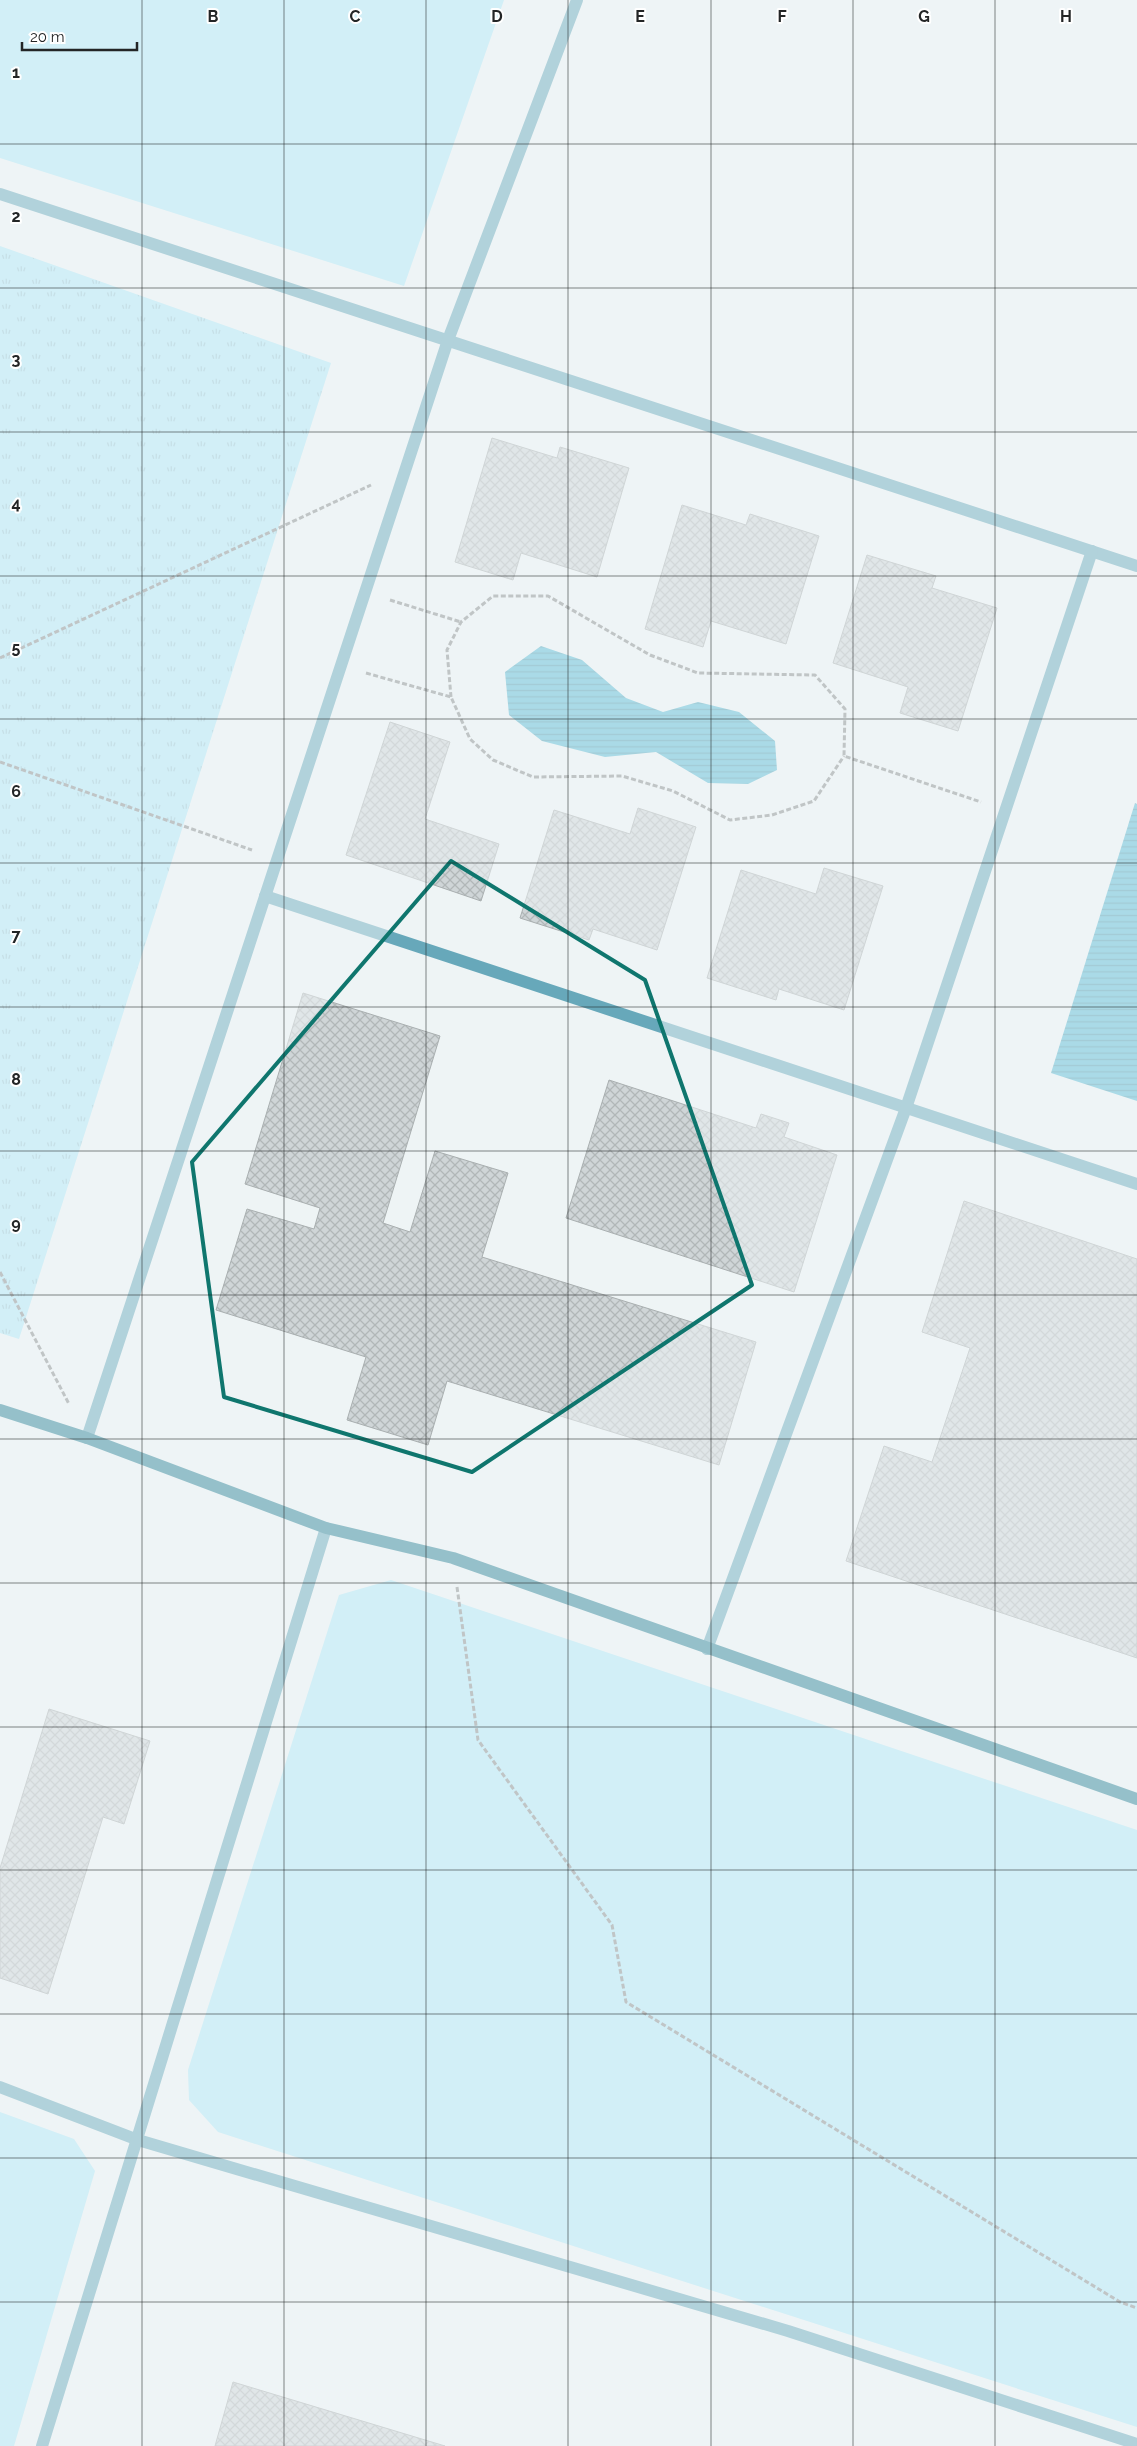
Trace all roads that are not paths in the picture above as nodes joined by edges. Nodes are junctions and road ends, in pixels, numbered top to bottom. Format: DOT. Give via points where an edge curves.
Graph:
graph roads {
  1 [pos="577,0"];
  2 [pos="0,194"];
  3 [pos="448,340"];
  4 [pos="1092,551"];
  5 [pos="1137,566"];
  6 [pos="266,896"];
  7 [pos="906,1108"];
  8 [pos="1137,1184"];
  9 [pos="0,1410"];
  10 [pos="87,1438"];
  11 [pos="326,1528"];
  12 [pos="707,1649"];
  13 [pos="1137,1800"];
  14 [pos="0,2087"];
  15 [pos="138,2140"];
  16 [pos="1137,2444"];
  17 [pos="42,2446"];
  1 -- 3 [label="street"];
  2 -- 3 [label="street"];
  3 -- 4 [label="street"];
  3 -- 6 [label="street"];
  4 -- 5 [label="street"];
  4 -- 7 [label="street"];
  6 -- 7 [label="street"];
  6 -- 10 [label="street"];
  7 -- 8 [label="street"];
  7 -- 12 [label="street"];
  9 -- 10 [label="street"];
  10 -- 11 [label="street"];
  11 -- 12 [label="street" via="453,1558"];
  11 -- 15 [label="street"];
  12 -- 13 [label="street"];
  14 -- 15 [label="street"];
  15 -- 16 [label="street" via="788,2331"];
  15 -- 17 [label="street"];
}
